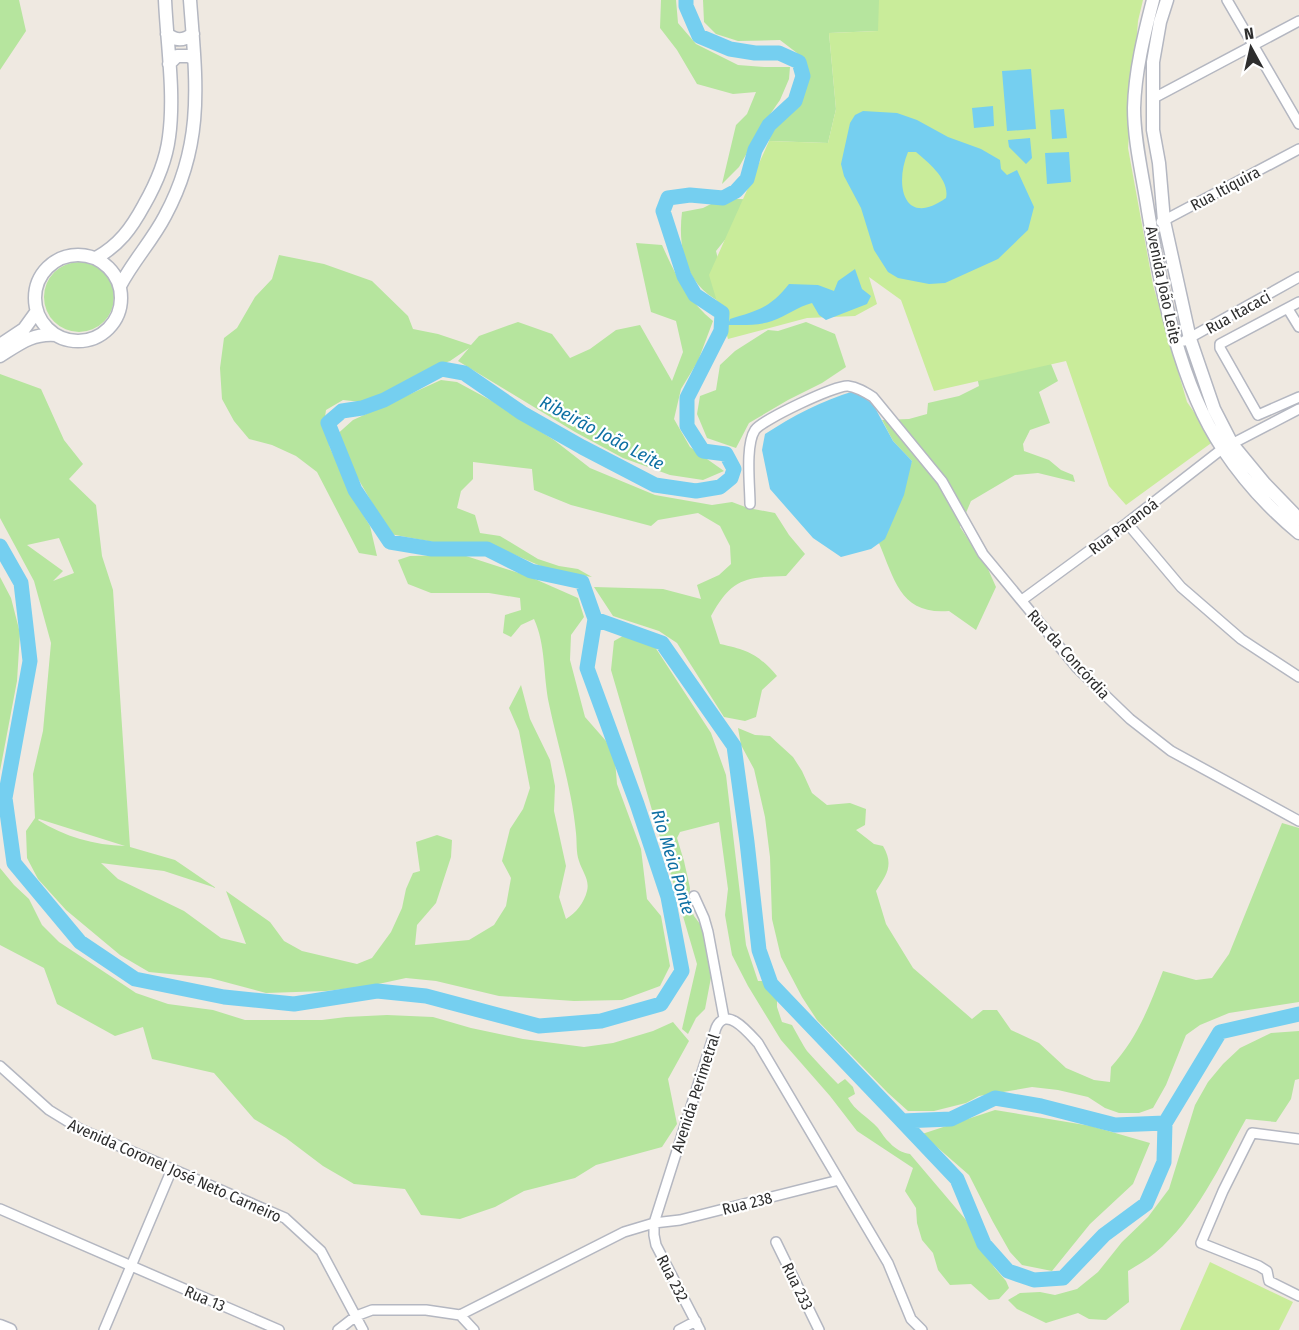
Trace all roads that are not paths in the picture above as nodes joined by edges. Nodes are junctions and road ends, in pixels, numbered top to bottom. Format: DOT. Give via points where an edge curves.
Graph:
graph roads {
  1 [pos="165,0"];
  2 [pos="190,0"];
  3 [pos="1153,0"];
  4 [pos="1167,0"];
  5 [pos="1227,0"];
  6 [pos="1299,21"];
  7 [pos="167,34"];
  8 [pos="193,34"];
  9 [pos="1252,45"];
  10 [pos="194,59"];
  11 [pos="169,64"];
  12 [pos="1152,99"];
  13 [pos="1299,124"];
  14 [pos="1299,149"];
  15 [pos="1164,221"];
  16 [pos="1151,228"];
  17 [pos="1170,250"];
  18 [pos="1156,254"];
  19 [pos="96,258"];
  20 [pos="1299,277"];
  21 [pos="120,286"];
  22 [pos="1299,302"];
  23 [pos="1288,309"];
  24 [pos="37,311"];
  25 [pos="1299,327"];
  26 [pos="57,335"];
  27 [pos="1190,339"];
  28 [pos="1176,344"];
  29 [pos="0,345"];
  30 [pos="0,356"];
  31 [pos="1299,397"];
  32 [pos="1283,404"];
  33 [pos="1297,410"];
  34 [pos="1227,446"];
  35 [pos="750,504"];
  36 [pos="1299,519"];
  37 [pos="1127,524"];
  38 [pos="1299,533"];
  39 [pos="1022,600"];
  40 [pos="1299,677"];
  41 [pos="1299,821"];
  42 [pos="694,896"];
  43 [pos="724,1018"];
  44 [pos="0,1065"];
  45 [pos="1299,1139"];
  46 [pos="172,1169"];
  47 [pos="839,1179"];
  48 [pos="0,1209"];
  49 [pos="654,1223"];
  50 [pos="776,1242"];
  51 [pos="131,1267"];
  52 [pos="1299,1296"];
  53 [pos="460,1315"];
  54 [pos="356,1316"];
  55 [pos="0,1326"];
  56 [pos="698,1326"];
  57 [pos="10,1330"];
  58 [pos="104,1330"];
  59 [pos="279,1330"];
  60 [pos="340,1330"];
  61 [pos="362,1330"];
  62 [pos="474,1330"];
  63 [pos="679,1330"];
  64 [pos="819,1330"];
  65 [pos="920,1330"];
  1 -- 7 [label="street"];
  2 -- 8 [label="street"];
  3 -- 16 [label="street, Avenida João Leite" via="1139,57 1134,106"];
  4 -- 12 [label="street, Avenida João Leite" via="1153,62"];
  5 -- 9 [label="street"];
  6 -- 9 [label="street"];
  7 -- 8 [label="street" via="181,40"];
  7 -- 11 [label="street"];
  8 -- 10 [label="street"];
  9 -- 12 [label="street"];
  9 -- 13 [label="street"];
  10 -- 11 [label="street" via="177,56"];
  10 -- 21 [label="street" via="195,130 184,174 164,218"];
  11 -- 19 [label="street" via="171,123 158,178 127,233 111,250"];
  12 -- 15 [label="street, Avenida João Leite"];
  14 -- 15 [label="street, Rua Itiquira"];
  15 -- 16 [label="street, Rua Itiquira"];
  15 -- 17 [label="street, Avenida João Leite"];
  16 -- 18 [label="street, Avenida João Leite"];
  17 -- 18 [label="street"];
  17 -- 27 [label="street, Avenida João Leite"];
  18 -- 28 [label="street, Avenida João Leite"];
  19 -- 21 [label="street" via="113,272"];
  19 -- 24 [label="street" via="74,255 45,270 36,290"];
  20 -- 27 [label="street, Rua Itacaci"];
  21 -- 26 [label="street" via="117,317 102,334 80,341"];
  22 -- 23 [label="street"];
  23 -- 25 [label="street"];
  23 -- 32 [label="street" via="1220,344 1257,413"];
  24 -- 26 [label="street"];
  24 -- 29 [label="street" via="24,329"];
  26 -- 30 [label="street" via="32,336"];
  27 -- 28 [label="street, Rua Itacaci"];
  27 -- 34 [label="street, Avenida João Leite"];
  28 -- 34 [label="street, Avenida João Leite" via="1204,414"];
  31 -- 32 [label="street"];
  32 -- 33 [label="street"];
  33 -- 34 [label="street, Rua Paranoá"];
  34 -- 36 [label="street, Avenida João Leite"];
  34 -- 37 [label="street, Rua Paranoá"];
  34 -- 38 [label="street, Avenida João Leite" via="1254,488"];
  35 -- 39 [label="street, Rua da Concórdia" via="750,446 755,430 824,392 846,386 860,389 873,397 942,481 983,554"];
  37 -- 39 [label="street, Rua Paranoá"];
  37 -- 40 [label="street" via="1181,587 1241,639"];
  39 -- 41 [label="street, Rua da Concórdia" via="1077,668 1130,719 1192,764"];
  42 -- 43 [label="street" via="708,932"];
  43 -- 47 [label="street, Avenida Perimetral" via="743,1027 758,1043"];
  43 -- 49 [label="street, Avenida Perimetral" via="716,1028"];
  44 -- 46 [label="street, Avenida Coronel José Neto Carneiro" via="49,1110 80,1129"];
  45 -- 52 [label="street" via="1252,1133 1201,1242 1259,1266 1267,1271 1269,1281"];
  46 -- 51 [label="street"];
  46 -- 54 [label="street, Avenida Coronel José Neto Carneiro" via="285,1218 321,1251"];
  47 -- 49 [label="street, Rua 238" via="680,1220"];
  47 -- 65 [label="street, Avenida Perimetral" via="888,1263"];
  48 -- 51 [label="street, Rua 13"];
  49 -- 53 [label="street" via="624,1232"];
  49 -- 56 [label="street, Rua 232" via="656,1245"];
  50 -- 64 [label="street, Rua 233"];
  51 -- 58 [label="street"];
  51 -- 59 [label="street, Rua 13"];
  53 -- 54 [label="street" via="426,1310 372,1310"];
  53 -- 62 [label="street"];
  54 -- 60 [label="street"];
  54 -- 61 [label="street, Avenida Coronel José Neto Carneiro"];
  55 -- 57 [label="street"];
  56 -- 63 [label="street"];
  60 -- 61 [label="street"];
}
